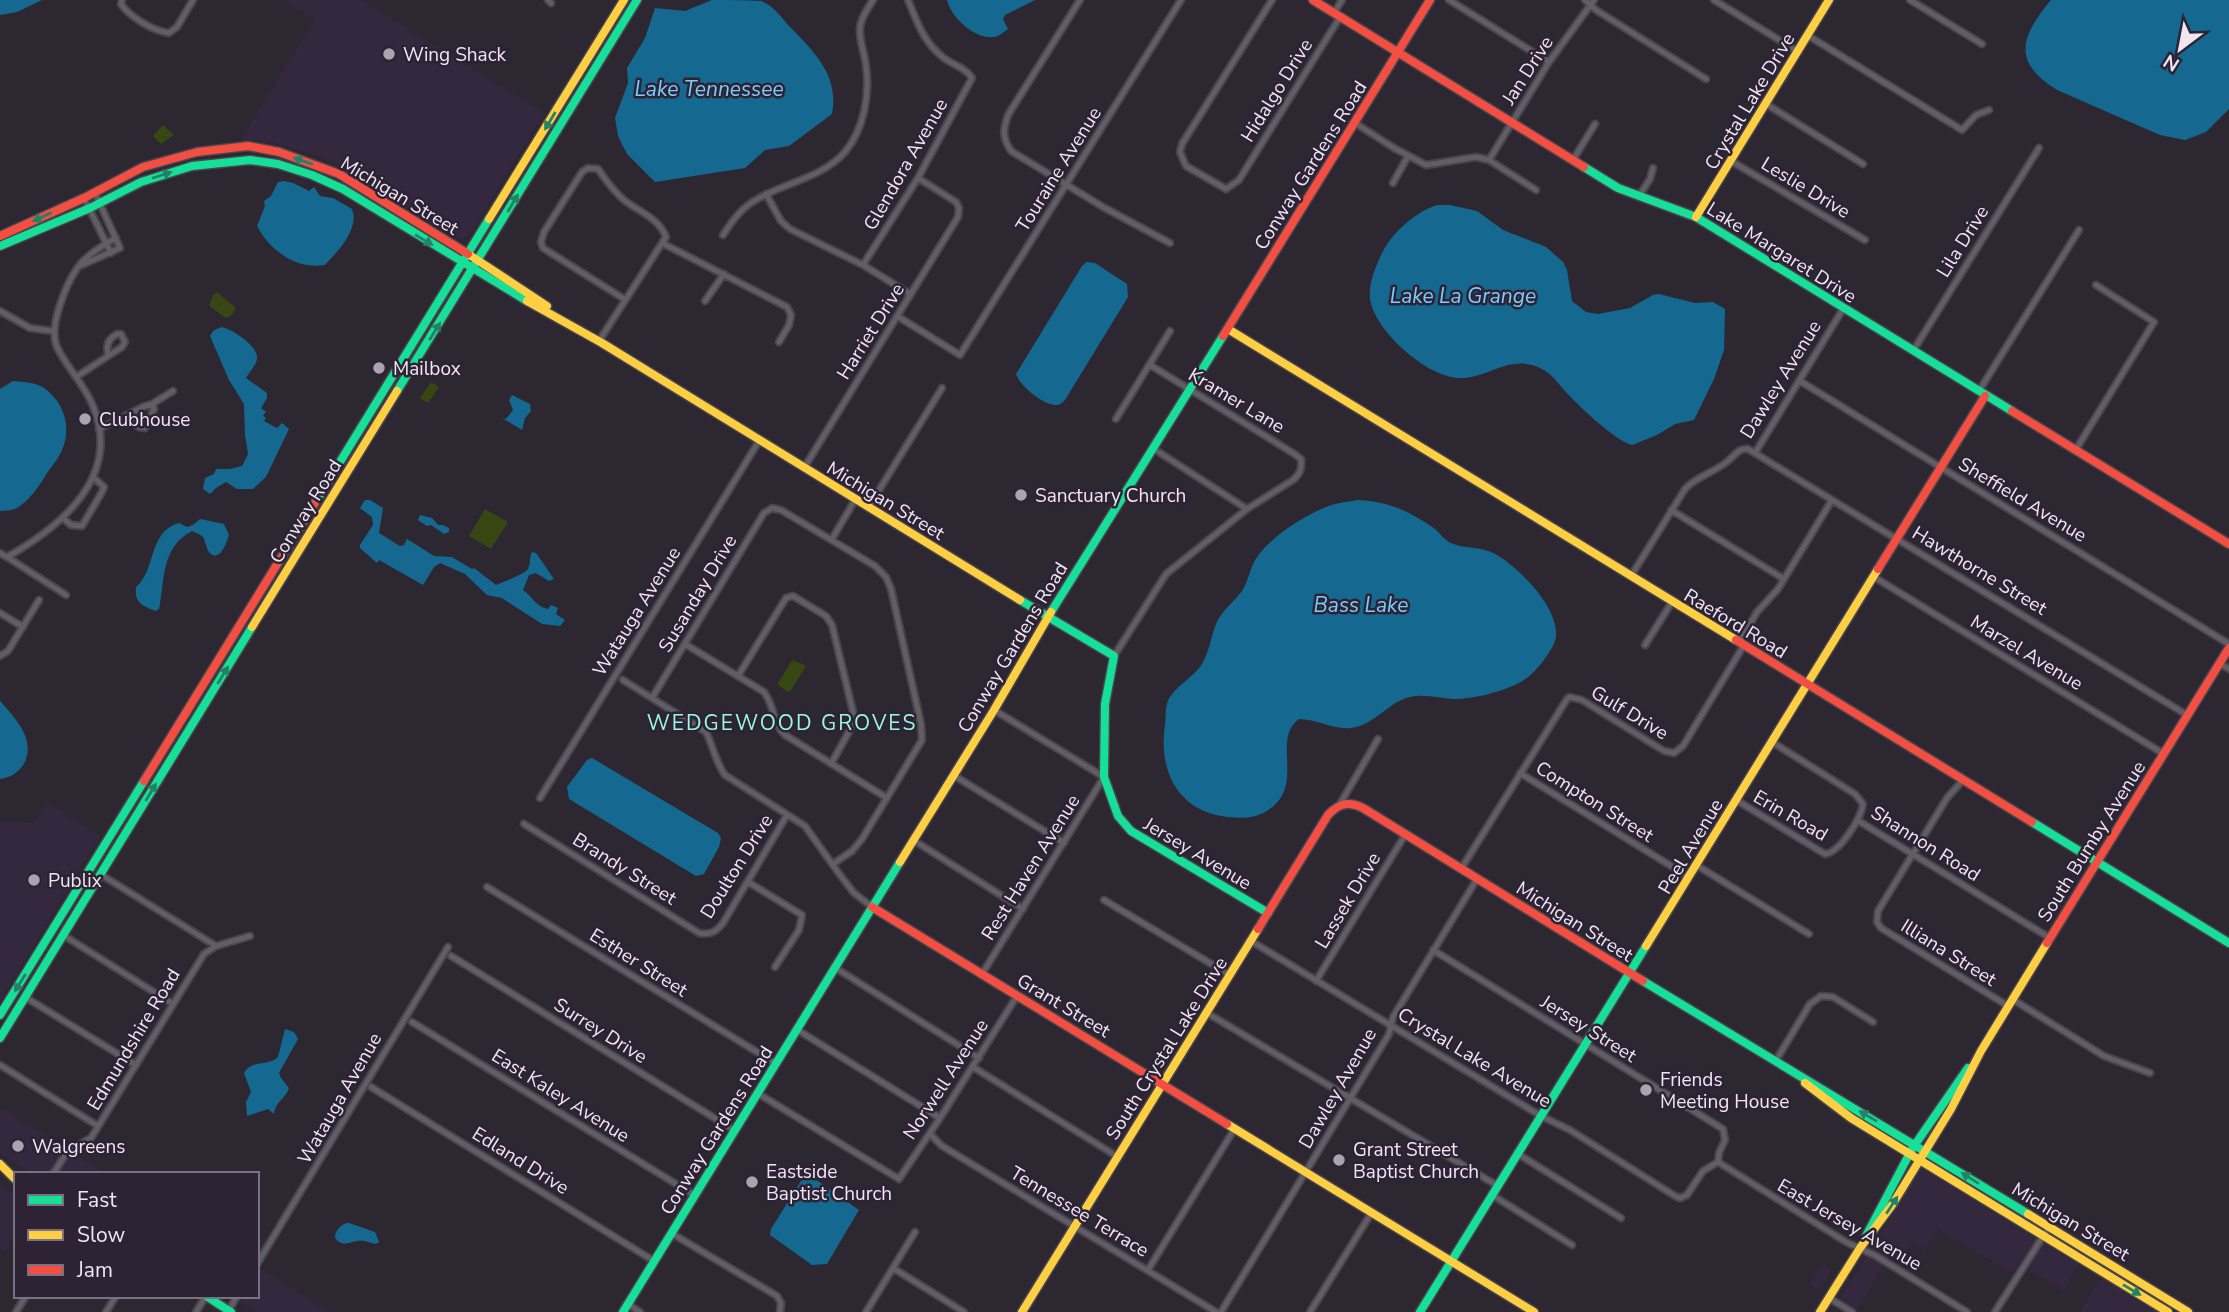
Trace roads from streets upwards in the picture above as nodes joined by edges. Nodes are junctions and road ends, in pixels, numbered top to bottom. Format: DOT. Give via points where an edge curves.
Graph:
graph roads {
  1 [pos="122,0"];
  2 [pos="193,0"];
  3 [pos="624,0"];
  4 [pos="637,0"];
  5 [pos="873,0"];
  6 [pos="908,0"];
  7 [pos="1080,0"];
  8 [pos="1181,0"];
  9 [pos="1272,0"];
  10 [pos="1312,0"];
  11 [pos="1342,0"];
  12 [pos="1430,0"];
  13 [pos="1448,0"];
  14 [pos="1585,0"];
  15 [pos="1714,0"];
  16 [pos="1829,0"];
  17 [pos="1910,0"];
  18 [pos="1592,3"];
  19 [pos="1337,15"];
  20 [pos="1807,35"];
  21 [pos="1982,44"];
  22 [pos="1797,51"];
  23 [pos="1398,53"];
  24 [pos="586,62"];
  25 [pos="1549,62"];
  26 [pos="1706,79"];
  27 [pos="1766,104"];
  28 [pos="570,109"];
  29 [pos="1989,110"];
  30 [pos="1512,122"];
  31 [pos="1355,123"];
  32 [pos="1595,124"];
  33 [pos="2039,148"];
  34 [pos="1408,156"];
  35 [pos="1489,160"];
  36 [pos="1573,160"];
  37 [pos="1731,161"];
  38 [pos="1863,164"];
  39 [pos="1653,168"];
  40 [pos="918,178"];
  41 [pos="1393,183"];
  42 [pos="1067,185"];
  43 [pos="1536,190"];
  44 [pos="95,192"];
  45 [pos="766,194"];
  46 [pos="1639,197"];
  47 [pos="84,198"];
  48 [pos="100,203"];
  49 [pos="90,208"];
  50 [pos="1696,217"];
  51 [pos="2079,230"];
  52 [pos="723,235"];
  53 [pos="0,236"];
  54 [pos="116,238"];
  55 [pos="1864,240"];
  56 [pos="106,243"];
  57 [pos="1170,243"];
  58 [pos="664,244"];
  59 [pos="0,246"];
  60 [pos="111,253"];
  61 [pos="466,259"];
  62 [pos="79,265"];
  63 [pos="475,265"];
  64 [pos="863,265"];
  65 [pos="724,274"];
  66 [pos="2096,285"];
  67 [pos="910,295"];
  68 [pos="624,299"];
  69 [pos="705,301"];
  70 [pos="1843,309"];
  71 [pos="0,311"];
  72 [pos="897,316"];
  73 [pos="1228,329"];
  74 [pos="53,331"];
  75 [pos="1170,331"];
  76 [pos="599,341"];
  77 [pos="779,342"];
  78 [pos="1913,351"];
  79 [pos="108,354"];
  80 [pos="1150,365"];
  81 [pos="76,377"];
  82 [pos="1800,381"];
  83 [pos="942,388"];
  84 [pos="1190,390"];
  85 [pos="173,391"];
  86 [pos="1982,394"];
  87 [pos="152,404"];
  88 [pos="124,417"];
  89 [pos="1116,419"];
  90 [pos="366,420"];
  91 [pos="99,429"];
  92 [pos="373,430"];
  93 [pos="759,441"];
  94 [pos="1154,449"];
  95 [pos="2076,451"];
  96 [pos="1755,453"];
  97 [pos="1941,467"];
  98 [pos="804,468"];
  99 [pos="93,477"];
  100 [pos="855,500"];
  101 [pos="1832,500"];
  102 [pos="868,508"];
  103 [pos="1247,509"];
  104 [pos="1671,510"];
  105 [pos="63,518"];
  106 [pos="300,527"];
  107 [pos="832,538"];
  108 [pos="1897,539"];
  109 [pos="2229,544"];
  110 [pos="0,553"];
  111 [pos="7,557"];
  112 [pos="291,563"];
  113 [pos="1631,576"];
  114 [pos="1874,577"];
  115 [pos="1784,579"];
  116 [pos="66,595"];
  117 [pos="39,600"];
  118 [pos="1672,602"];
  119 [pos="0,613"];
  120 [pos="1048,616"];
  121 [pos="23,627"];
  122 [pos="685,644"];
  123 [pos="1741,644"];
  124 [pos="1645,645"];
  125 [pos="2229,646"];
  126 [pos="0,656"];
  127 [pos="1114,656"];
  128 [pos="2220,663"];
  129 [pos="2229,669"];
  130 [pos="738,676"];
  131 [pos="623,680"];
  132 [pos="1807,684"];
  133 [pos="652,698"];
  134 [pos="994,710"];
  135 [pos="2187,715"];
  136 [pos="176,728"];
  137 [pos="187,733"];
  138 [pos="1378,739"];
  139 [pos="1772,742"];
  140 [pos="2164,754"];
  141 [pos="831,764"];
  142 [pos="1520,773"];
  143 [pos="953,775"];
  144 [pos="1104,777"];
  145 [pos="1963,779"];
  146 [pos="540,798"];
  147 [pos="887,798"];
  148 [pos="132,800"];
  149 [pos="1736,800"];
  150 [pos="1340,804"];
  151 [pos="787,815"];
  152 [pos="1857,820"];
  153 [pos="524,824"];
  154 [pos="1405,835"];
  155 [pos="123,837"];
  156 [pos="913,840"];
  157 [pos="1064,843"];
  158 [pos="1913,855"];
  159 [pos="2097,862"];
  160 [pos="833,864"];
  161 [pos="1696,865"];
  162 [pos="1461,869"];
  163 [pos="100,874"];
  164 [pos="1689,877"];
  165 [pos="1477,879"];
  166 [pos="748,882"];
  167 [pos="487,887"];
  168 [pos="1104,900"];
  169 [pos="872,907"];
  170 [pos="1023,908"];
  171 [pos="66,909"];
  172 [pos="1268,913"];
  173 [pos="52,931"];
  174 [pos="711,934"];
  175 [pos="1810,934"];
  176 [pos="62,936"];
  177 [pos="250,936"];
  178 [pos="2050,938"];
  179 [pos="1251,941"];
  180 [pos="2229,943"];
  181 [pos="216,946"];
  182 [pos="448,947"];
  183 [pos="1433,950"];
  184 [pos="451,956"];
  185 [pos="775,967"];
  186 [pos="834,967"];
  187 [pos="41,969"];
  188 [pos="982,974"];
  189 [pos="1630,974"];
  190 [pos="1230,975"];
  191 [pos="1316,981"];
  192 [pos="1017,996"];
  193 [pos="25,997"];
  194 [pos="2010,1003"];
  195 [pos="173,1004"];
  196 [pos="1207,1013"];
  197 [pos="0,1015"];
  198 [pos="412,1022"];
  199 [pos="1872,1022"];
  200 [pos="1391,1026"];
  201 [pos="796,1030"];
  202 [pos="0,1038"];
  203 [pos="1586,1045"];
  204 [pos="1981,1051"];
  205 [pos="979,1058"];
  206 [pos="1775,1062"];
  207 [pos="775,1063"];
  208 [pos="136,1065"];
  209 [pos="0,1066"];
  210 [pos="974,1067"];
  211 [pos="1792,1073"];
  212 [pos="2150,1073"];
  213 [pos="1162,1084"];
  214 [pos="371,1087"];
  215 [pos="757,1093"];
  216 [pos="1350,1099"];
  217 [pos="1541,1116"];
  218 [pos="940,1118"];
  219 [pos="99,1126"];
  220 [pos="1236,1128"];
  221 [pos="734,1130"];
  222 [pos="930,1134"];
  223 [pos="1916,1145"];
  224 [pos="1925,1151"];
  225 [pos="1518,1154"];
  226 [pos="1910,1154"];
  227 [pos="1118,1157"];
  228 [pos="1920,1160"];
  229 [pos="1718,1162"];
  230 [pos="0,1164"];
  231 [pos="55,1172"];
  232 [pos="1306,1173"];
  233 [pos="14,1179"];
  234 [pos="1498,1186"];
  235 [pos="694,1195"];
  236 [pos="1492,1195"];
  237 [pos="2010,1203"];
  238 [pos="1372,1212"];
  239 [pos="2006,1213"];
  240 [pos="1621,1217"];
  241 [pos="1075,1226"];
  242 [pos="2049,1227"];
  243 [pos="915,1232"];
  244 [pos="671,1233"];
  245 [pos="2043,1236"];
  246 [pos="1572,1245"];
  247 [pos="1860,1248"];
  248 [pos="2102,1259"];
  249 [pos="259,1261"];
  250 [pos="654,1261"];
  251 [pos="1451,1261"];
  252 [pos="893,1268"];
  253 [pos="2096,1268"];
  254 [pos="1148,1270"];
  255 [pos="2158,1294"];
  256 [pos="209,1298"];
  257 [pos="1829,1298"];
  258 [pos="2152,1305"];
  259 [pos="626,1308"];
  260 [pos="230,1311"];
  261 [pos="640,1312"];
  262 [pos="780,1312"];
  263 [pos="866,1312"];
  264 [pos="964,1312"];
  265 [pos="1022,1312"];
  266 [pos="1216,1312"];
  267 [pos="1221,1312"];
  268 [pos="1310,1312"];
  269 [pos="1420,1312"];
  270 [pos="1534,1312"];
  271 [pos="1820,1312"];
  272 [pos="1852,1312"];
  273 [pos="1967,1312"];
  274 [pos="1995,1312"];
  275 [pos="2168,1312"];
  276 [pos="2188,1312"];
  1 -- 2 [label="street" via="126,11 169,33"];
  3 -- 24 [label="street, Conway Road"];
  4 -- 28 [label="street, Conway Road"];
  5 -- 45 [label="street" via="860,28 867,97 859,128 845,152 823,169"];
  6 -- 40 [label="street, Glendora Avenue" via="924,37 942,57 972,78"];
  7 -- 42 [label="street" via="1003,129 1011,151"];
  8 -- 42 [label="street, Touraine Avenue"];
  9 -- 19 [label="street, Hidalgo Drive" via="1180,152 1186,166 1226,189 1239,180"];
  10 -- 19 [label="street, Lake Margaret Drive"];
  11 -- 19 [label="street, Hidalgo Drive"];
  12 -- 23 [label="street, Conway Gardens Road"];
  13 -- 25 [label="street"];
  14 -- 18 [label="street"];
  15 -- 22 [label="street"];
  16 -- 20 [label="street, Crystal Lake Drive"];
  17 -- 21 [label="street"];
  18 -- 25 [label="street, Jan Drive"];
  18 -- 26 [label="street"];
  19 -- 23 [label="street, Lake Margaret Drive"];
  20 -- 22 [label="street, Crystal Lake Drive"];
  20 -- 29 [label="street" via="1962,130 1976,115"];
  22 -- 27 [label="street, Crystal Lake Drive"];
  23 -- 30 [label="street, Lake Margaret Drive"];
  23 -- 31 [label="street, Conway Gardens Road"];
  24 -- 28 [label="street"];
  24 -- 61 [label="street, Conway Road, one-way"];
  25 -- 30 [label="street, Jan Drive"];
  27 -- 37 [label="street, Crystal Lake Drive"];
  27 -- 38 [label="street"];
  63 -- 28 [label="street, Conway Road, one-way"];
  30 -- 35 [label="street, Jan Drive"];
  30 -- 36 [label="street, Lake Margaret Drive"];
  31 -- 34 [label="street"];
  31 -- 73 [label="street, Conway Gardens Road"];
  32 -- 36 [label="street"];
  33 -- 78 [label="street, Lila Drive"];
  34 -- 35 [label="street" via="1426,164 1476,157"];
  34 -- 41 [label="street"];
  35 -- 43 [label="street"];
  36 -- 46 [label="street, Lake Margaret Drive"];
  37 -- 50 [label="street, Crystal Lake Drive"];
  37 -- 55 [label="street, Leslie Drive"];
  39 -- 46 [label="street"];
  40 -- 64 [label="street, Glendora Avenue"];
  40 -- 67 [label="street, Harriet Drive" via="959,208 958,217"];
  42 -- 57 [label="street"];
  42 -- 72 [label="street, Touraine Avenue" via="960,355"];
  44 -- 47 [label="street, Michigan Street"];
  44 -- 48 [label="street"];
  61 -- 44 [label="street, Michigan Street, one-way" via="339,174 248,146 197,152 153,164"];
  45 -- 52 [label="street" via="742,210"];
  45 -- 64 [label="street" via="790,229"];
  46 -- 50 [label="street, Lake Margaret Drive"];
  47 -- 49 [label="street"];
  47 -- 53 [label="street, Michigan Street, one-way"];
  48 -- 49 [label="street, Michigan Street"];
  48 -- 54 [label="street"];
  48 -- 61 [label="street, Michigan Street, one-way" via="141,181 192,166 250,160 278,164 343,189"];
  49 -- 56 [label="street"];
  49 -- 59 [label="street, Michigan Street"];
  50 -- 70 [label="street, Lake Margaret Drive"];
  51 -- 86 [label="street"];
  54 -- 56 [label="street"];
  54 -- 60 [label="street" via="120,248"];
  56 -- 60 [label="street"];
  56 -- 62 [label="street"];
  58 -- 65 [label="street"];
  58 -- 68 [label="street"];
  58 -- 68 [label="street" via="663,228 626,202 598,169 582,173 544,232 543,248"];
  60 -- 62 [label="street"];
  61 -- 63 [label="street, Michigan Street"];
  61 -- 90 [label="street, Conway Road"];
  62 -- 74 [label="street"];
  63 -- 76 [label="street, Michigan Street" via="519,286"];
  92 -- 63 [label="street, Conway Road, one-way"];
  64 -- 67 [label="street"];
  65 -- 69 [label="street"];
  65 -- 77 [label="street" via="787,307 789,324"];
  66 -- 95 [label="street" via="2154,322"];
  67 -- 72 [label="street, Harriet Drive"];
  68 -- 76 [label="street"];
  70 -- 78 [label="street, Lake Margaret Drive"];
  70 -- 82 [label="street, Dawley Avenue"];
  71 -- 74 [label="street" via="30,328"];
  72 -- 98 [label="street, Harriet Drive"];
  73 -- 84 [label="street, Conway Gardens Road"];
  73 -- 113 [label="street, Raeford Road"];
  74 -- 81 [label="street" via="56,346"];
  75 -- 80 [label="street"];
  76 -- 93 [label="street, Michigan Street"];
  78 -- 86 [label="street, Lake Margaret Drive"];
  79 -- 81 [label="street"];
  80 -- 84 [label="street, Kramer Lane"];
  80 -- 89 [label="street"];
  81 -- 91 [label="street" via="92,402"];
  82 -- 96 [label="street, Dawley Avenue"];
  82 -- 97 [label="street, Sheffield Avenue"];
  83 -- 102 [label="street"];
  84 -- 94 [label="street, Conway Gardens Road"];
  84 -- 103 [label="street, Kramer Lane" via="1301,459 1293,480"];
  85 -- 87 [label="street"];
  86 -- 95 [label="street, Lake Margaret Drive"];
  86 -- 97 [label="street, Peel Avenue"];
  87 -- 88 [label="street"];
  87 -- 88 [label="street" via="145,428"];
  88 -- 91 [label="street"];
  90 -- 92 [label="street"];
  90 -- 106 [label="street, Conway Road"];
  91 -- 99 [label="street" via="101,444"];
  92 -- 112 [label="street, Conway Road"];
  93 -- 98 [label="street, Michigan Street"];
  93 -- 146 [label="street, Watauga Avenue"];
  94 -- 103 [label="street"];
  94 -- 120 [label="street, Conway Gardens Road"];
  95 -- 109 [label="street, Lake Margaret Drive"];
  96 -- 101 [label="street, Hawthorne Street"];
  96 -- 104 [label="street, Dawley Avenue" via="1743,448 1691,482"];
  97 -- 108 [label="street, Peel Avenue"];
  97 -- 125 [label="street, Sheffield Avenue"];
  98 -- 100 [label="street, Michigan Street"];
  99 -- 105 [label="street"];
  99 -- 105 [label="street" via="102,492 82,526"];
  100 -- 102 [label="street, Michigan Street"];
  100 -- 107 [label="street"];
  101 -- 108 [label="street, Hawthorne Street"];
  101 -- 115 [label="street"];
  102 -- 120 [label="street, Michigan Street"];
  103 -- 127 [label="street" via="1166,574"];
  104 -- 113 [label="street, Dawley Avenue"];
  104 -- 115 [label="street"];
  105 -- 111 [label="street"];
  106 -- 112 [label="street"];
  106 -- 136 [label="street, Conway Road"];
  107 -- 122 [label="street, Susanday Drive" via="781,510 772,508 764,513"];
  107 -- 147 [label="street" via="886,577 921,724 922,740"];
  108 -- 114 [label="street, Peel Avenue"];
  108 -- 135 [label="street, Hawthorne Street"];
  110 -- 111 [label="street"];
  111 -- 116 [label="street"];
  137 -- 112 [label="street, Conway Road, one-way"];
  113 -- 118 [label="street, Raeford Road"];
  114 -- 132 [label="street, Peel Avenue"];
  114 -- 140 [label="street, Marzel Avenue"];
  115 -- 123 [label="street" via="1757,612"];
  117 -- 121 [label="street"];
  118 -- 123 [label="street, Raeford Road"];
  118 -- 124 [label="street"];
  119 -- 121 [label="street"];
  120 -- 127 [label="street, Michigan Street"];
  120 -- 134 [label="street, Conway Gardens Road"];
  121 -- 126 [label="street"];
  122 -- 130 [label="street"];
  122 -- 133 [label="street, Susanday Drive"];
  123 -- 132 [label="street, Raeford Road"];
  123 -- 142 [label="street, Gulf Drive" via="1683,746 1674,753 1570,697"];
  125 -- 128 [label="street, South Bumby Avenue"];
  127 -- 144 [label="street" via="1105,704"];
  128 -- 129 [label="street"];
  128 -- 135 [label="street, South Bumby Avenue"];
  130 -- 141 [label="street" via="764,692 778,729"];
  130 -- 141 [label="street" via="786,598 793,596 825,616 832,625 854,716"];
  131 -- 133 [label="street, Grant Street"];
  132 -- 139 [label="street, Peel Avenue"];
  132 -- 145 [label="street, Raeford Road"];
  133 -- 151 [label="street, Grant Street" via="706,732 725,775"];
  134 -- 143 [label="street, Conway Gardens Road"];
  134 -- 144 [label="street"];
  135 -- 140 [label="street, South Bumby Avenue"];
  136 -- 137 [label="street"];
  136 -- 148 [label="street, Conway Road"];
  155 -- 137 [label="street, Conway Road, one-way"];
  138 -- 150 [label="street"];
  139 -- 149 [label="street, Peel Avenue"];
  139 -- 152 [label="street, Shannon Road" via="1855,794 1863,804"];
  140 -- 159 [label="street, South Bumby Avenue"];
  141 -- 147 [label="street"];
  142 -- 162 [label="street"];
  142 -- 164 [label="street, Compton Street"];
  143 -- 156 [label="street, Conway Gardens Road"];
  143 -- 157 [label="street"];
  144 -- 157 [label="street, Rest Haven Avenue"];
  144 -- 172 [label="street, Jersey Avenue" via="1118,817 1131,831"];
  145 -- 158 [label="street"];
  145 -- 159 [label="street, Raeford Road"];
  147 -- 160 [label="street" via="862,839"];
  148 -- 155 [label="street"];
  148 -- 171 [label="street, Conway Road"];
  149 -- 152 [label="street, Erin Road" via="1825,853 1840,846"];
  149 -- 161 [label="street, Peel Avenue"];
  150 -- 154 [label="street, Michigan Street" via="1357,805"];
  150 -- 172 [label="street, South Crystal Lake Drive"];
  151 -- 160 [label="street, Grant Street" via="805,826"];
  151 -- 166 [label="street, Doulton Drive"];
  152 -- 158 [label="street, Shannon Road"];
  153 -- 174 [label="street, Brandy Street" via="699,933"];
  154 -- 162 [label="street, Michigan Street"];
  154 -- 191 [label="street, Lassek Drive"];
  155 -- 163 [label="street, Conway Road"];
  156 -- 169 [label="street, Conway Gardens Road"];
  156 -- 170 [label="street"];
  157 -- 170 [label="street, Rest Haven Avenue"];
  158 -- 178 [label="street, Shannon Road"];
  158 -- 194 [label="street, Illiana Street" via="1878,911 1877,922"];
  159 -- 178 [label="street, South Bumby Avenue"];
  159 -- 180 [label="street, Raeford Road"];
  160 -- 169 [label="street, Grant Street"];
  161 -- 164 [label="street, Peel Avenue"];
  161 -- 175 [label="street"];
  162 -- 165 [label="street, Michigan Street"];
  163 -- 176 [label="street, Conway Road"];
  163 -- 181 [label="street"];
  164 -- 189 [label="street, Peel Avenue"];
  165 -- 183 [label="street, Dawley Avenue"];
  165 -- 189 [label="street, Michigan Street"];
  166 -- 174 [label="street, Doulton Drive"];
  166 -- 185 [label="street" via="802,915 799,930"];
  167 -- 207 [label="street, Esther Street"];
  168 -- 190 [label="street"];
  169 -- 186 [label="street, Conway Gardens Road"];
  169 -- 188 [label="street, Grant Street"];
  170 -- 188 [label="street, Rest Haven Avenue"];
  171 -- 173 [label="street, Conway Road"];
  171 -- 176 [label="street"];
  172 -- 179 [label="street, South Crystal Lake Drive"];
  173 -- 187 [label="street"];
  173 -- 197 [label="street, Conway Road, one-way"];
  176 -- 187 [label="street, Conway Road"];
  176 -- 195 [label="street"];
  177 -- 181 [label="street"];
  178 -- 194 [label="street, South Bumby Avenue"];
  179 -- 190 [label="street, South Crystal Lake Drive"];
  179 -- 191 [label="street, Crystal Lake Avenue"];
  181 -- 195 [label="street, Edmundshire Road" via="204,954"];
  182 -- 249 [label="street, Watauga Avenue"];
  183 -- 200 [label="street, Dawley Avenue"];
  183 -- 203 [label="street, Jersey Street"];
  184 -- 221 [label="street, Surrey Drive"];
  186 -- 201 [label="street, Conway Gardens Road"];
  186 -- 205 [label="street"];
  187 -- 193 [label="street, Conway Road"];
  188 -- 192 [label="street, Grant Street"];
  189 -- 203 [label="street, Peel Avenue"];
  189 -- 206 [label="street, Michigan Street"];
  190 -- 196 [label="street, South Crystal Lake Drive"];
  191 -- 200 [label="street, Crystal Lake Avenue"];
  192 -- 205 [label="street, Norwell Avenue"];
  192 -- 213 [label="street, Grant Street"];
  193 -- 202 [label="street, Conway Road"];
  193 -- 208 [label="street"];
  194 -- 204 [label="street, South Bumby Avenue"];
  194 -- 212 [label="street, Illiana Street" via="2110,1059"];
  195 -- 208 [label="street, Edmundshire Road"];
  196 -- 213 [label="street, South Crystal Lake Drive"];
  196 -- 216 [label="street"];
  198 -- 235 [label="street, East Kaley Avenue"];
  199 -- 206 [label="street" via="1833,997 1821,996 1810,1004"];
  200 -- 216 [label="street, Dawley Avenue"];
  200 -- 217 [label="street, Crystal Lake Avenue"];
  201 -- 207 [label="street, Conway Gardens Road"];
  201 -- 218 [label="street"];
  203 -- 217 [label="street, Peel Avenue"];
  203 -- 229 [label="street, Jersey Street" via="1723,1129 1726,1135"];
  204 -- 223 [label="street, South Bumby Avenue"];
  204 -- 224 [label="street, South Bumby Avenue"];
  205 -- 210 [label="street, Norwell Avenue"];
  206 -- 211 [label="street, Michigan Street"];
  207 -- 215 [label="street, Conway Gardens Road"];
  208 -- 219 [label="street, Edmundshire Road"];
  209 -- 219 [label="street"];
  210 -- 218 [label="street, Norwell Avenue"];
  210 -- 227 [label="street"];
  223 -- 211 [label="street, Michigan Street, one-way"];
  211 -- 226 [label="street, Michigan Street" via="1851,1118"];
  213 -- 220 [label="street, Grant Street"];
  213 -- 227 [label="street, South Crystal Lake Drive"];
  214 -- 250 [label="street, Edland Drive"];
  215 -- 221 [label="street, Conway Gardens Road"];
  215 -- 222 [label="street, Norwell Avenue" via="899,1179"];
  216 -- 232 [label="street, Dawley Avenue"];
  216 -- 234 [label="street"];
  217 -- 225 [label="street, Peel Avenue"];
  217 -- 229 [label="street, Crystal Lake Avenue" via="1675,1196 1684,1197 1703,1171"];
  218 -- 222 [label="street, Norwell Avenue"];
  219 -- 231 [label="street, Edmundshire Road" via="91,1138 67,1152"];
  220 -- 232 [label="street, Grant Street"];
  220 -- 254 [label="street"];
  221 -- 235 [label="street, Conway Gardens Road"];
  222 -- 241 [label="street, Tennessee Terrace" via="942,1146"];
  223 -- 224 [label="street, Michigan Street"];
  223 -- 226 [label="street, South Bumby Avenue"];
  224 -- 228 [label="street, South Bumby Avenue"];
  237 -- 224 [label="street, Michigan Street, one-way"];
  225 -- 234 [label="street, Peel Avenue"];
  225 -- 240 [label="street"];
  226 -- 228 [label="street, Michigan Street"];
  226 -- 247 [label="street, South Bumby Avenue"];
  227 -- 241 [label="street, South Crystal Lake Drive"];
  228 -- 239 [label="street, Michigan Street"];
  247 -- 228 [label="street, South Bumby Avenue, one-way"];
  229 -- 247 [label="street, East Jersey Avenue"];
  230 -- 233 [label="street"];
  232 -- 238 [label="street, Grant Street"];
  232 -- 267 [label="street, Dawley Avenue"];
  234 -- 236 [label="street, Peel Avenue"];
  235 -- 244 [label="street, Conway Gardens Road"];
  236 -- 246 [label="street"];
  236 -- 251 [label="street, Peel Avenue"];
  237 -- 239 [label="street"];
  237 -- 242 [label="street, Michigan Street"];
  238 -- 251 [label="street, Grant Street"];
  238 -- 268 [label="street"];
  239 -- 245 [label="street, Michigan Street"];
  241 -- 254 [label="street, Tennessee Terrace"];
  241 -- 265 [label="street, South Crystal Lake Drive"];
  242 -- 245 [label="street"];
  242 -- 248 [label="street, Michigan Street"];
  243 -- 252 [label="street"];
  244 -- 250 [label="street, Conway Gardens Road"];
  244 -- 262 [label="street" via="777,1296"];
  245 -- 253 [label="street, Michigan Street"];
  245 -- 274 [label="street"];
  247 -- 257 [label="street, South Bumby Avenue"];
  247 -- 273 [label="street, East Jersey Avenue"];
  248 -- 253 [label="street"];
  248 -- 255 [label="street, Michigan Street"];
  250 -- 259 [label="street, Conway Gardens Road"];
  251 -- 269 [label="street, Peel Avenue"];
  251 -- 270 [label="street, Grant Street"];
  252 -- 263 [label="street"];
  252 -- 264 [label="street"];
  253 -- 258 [label="street, Michigan Street, one-way"];
  254 -- 266 [label="street, Tennessee Terrace"];
  255 -- 258 [label="street"];
  255 -- 276 [label="street, Michigan Street"];
  256 -- 260 [label="street"];
  257 -- 271 [label="street, South Bumby Avenue"];
  257 -- 272 [label="street"];
  258 -- 275 [label="street, Michigan Street"];
  259 -- 261 [label="street"];
}
